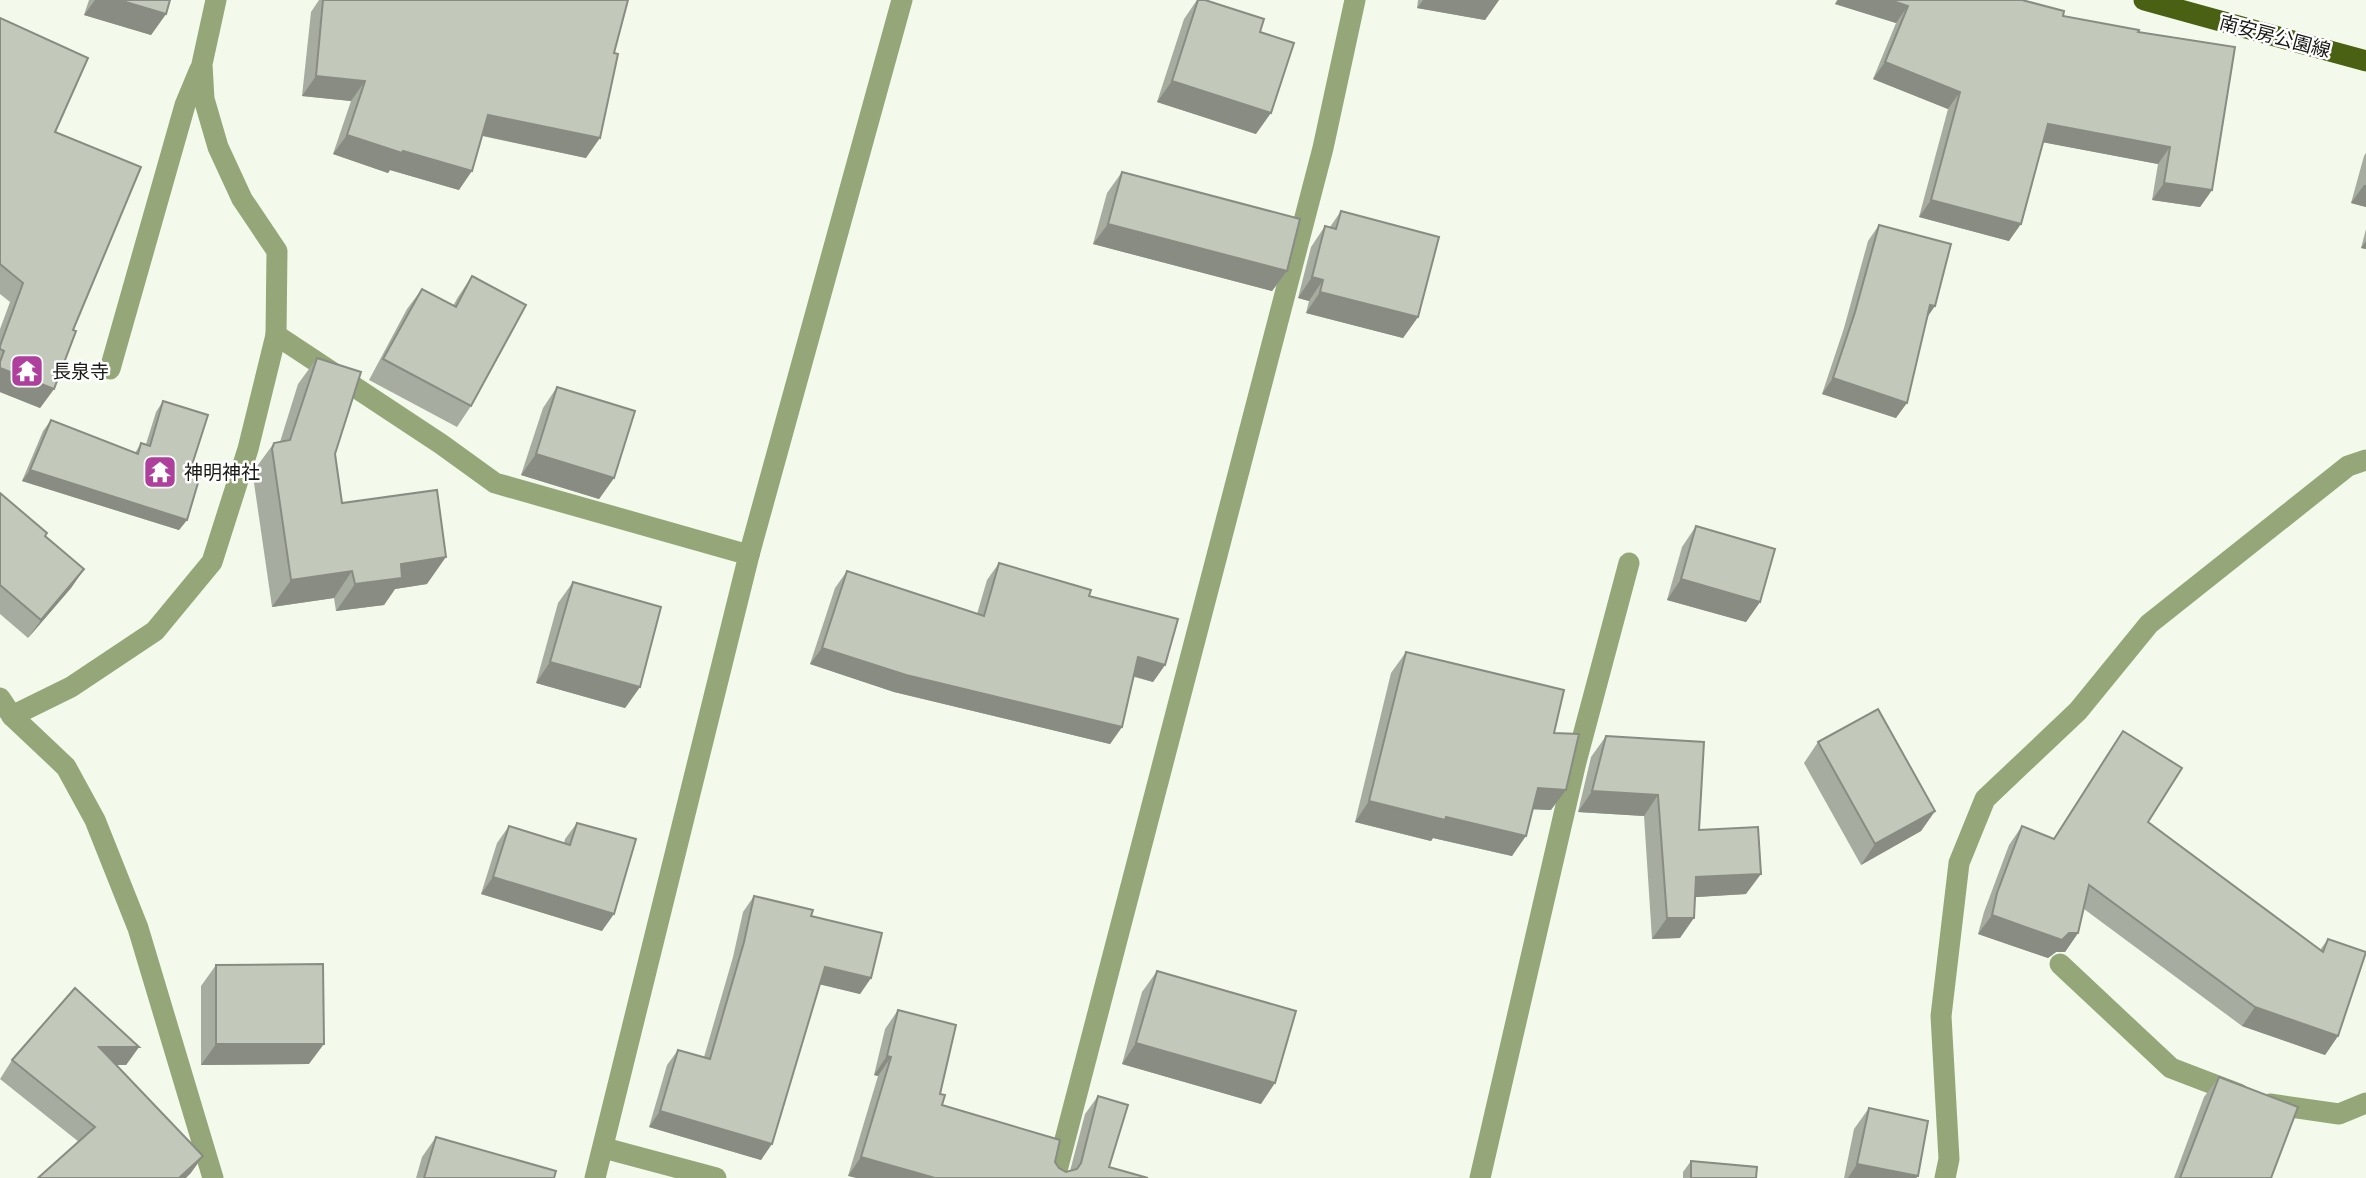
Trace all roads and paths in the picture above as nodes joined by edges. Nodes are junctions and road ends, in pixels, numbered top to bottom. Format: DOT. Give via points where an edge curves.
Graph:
graph roads {
  1 [pos="216,0"];
  2 [pos="902,0"];
  3 [pos="1354,0"];
  4 [pos="2144,0"];
  5 [pos="2366,61"];
  6 [pos="202,64"];
  7 [pos="276,335"];
  8 [pos="110,369"];
  9 [pos="2366,460"];
  10 [pos="749,555"];
  11 [pos="1629,563"];
  12 [pos="6,707"];
  13 [pos="2060,964"];
  14 [pos="2366,1103"];
  15 [pos="604,1148"];
  16 [pos="214,1178"];
  17 [pos="596,1178"];
  18 [pos="716,1178"];
  19 [pos="1055,1178"];
  20 [pos="1480,1178"];
  21 [pos="1945,1178"];
  1 -- 6 [label="street"];
  2 -- 10 [label="street"];
  3 -- 19 [label="street" via="1323,148"];
  4 -- 5 [label="main road, 南安房公園線"];
  6 -- 7 [label="street" via="204,99 218,147 243,199 277,251"];
  6 -- 8 [label="street" via="185,105"];
  7 -- 10 [label="street" via="495,483"];
  7 -- 12 [label="street" via="248,449 212,562 155,631 71,687"];
  9 -- 21 [label="street" via="2348,466 2149,624 2078,711 1985,799 1959,863 1941,1016"];
  10 -- 15 [label="street"];
  11 -- 20 [label="street" via="1576,762"];
  12 -- 16 [label="street" via="66,767 94,820 138,928"];
  13 -- 14 [label="street" via="2171,1068 2265,1104 2339,1114"];
  15 -- 17 [label="street"];
  15 -- 18 [label="street"];
}
